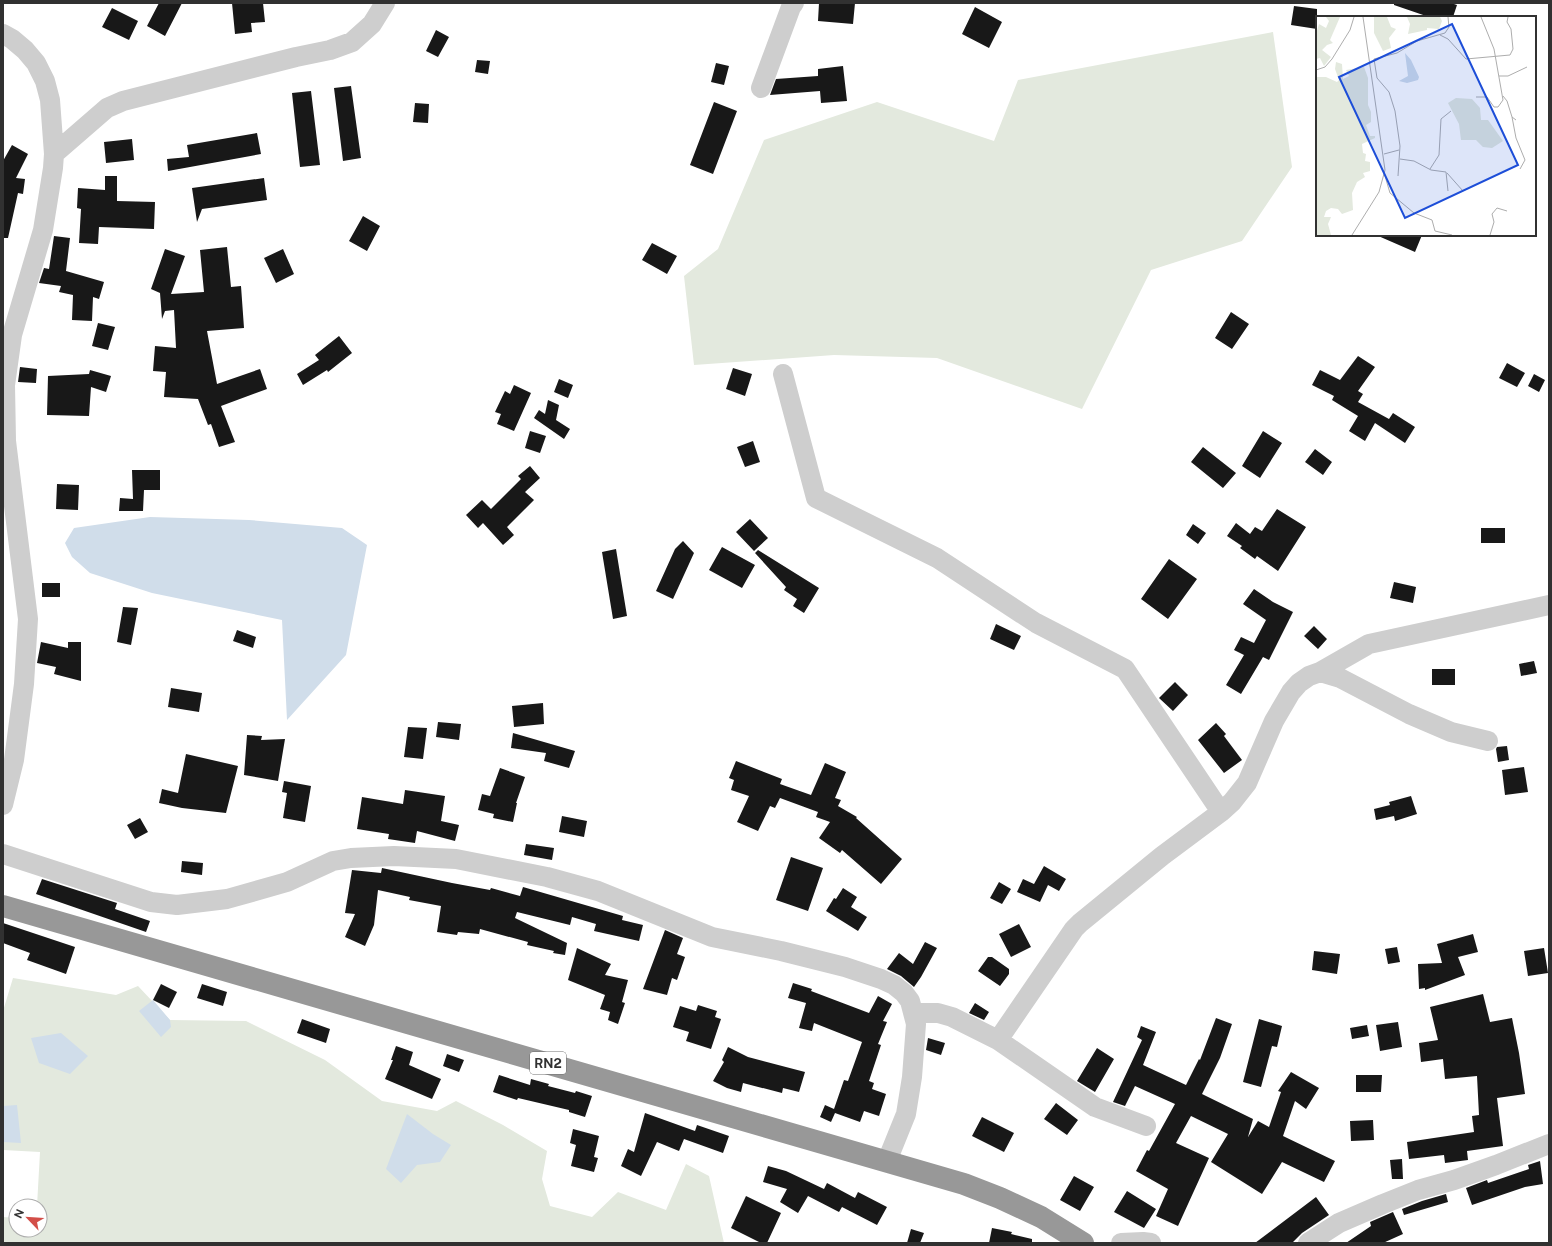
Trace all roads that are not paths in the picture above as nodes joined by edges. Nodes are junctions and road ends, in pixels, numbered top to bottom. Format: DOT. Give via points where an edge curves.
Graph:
graph roads {
  1 [pos="384,3"];
  2 [pos="794,3"];
  3 [pos="3,34"];
  4 [pos="761,88"];
  5 [pos="54,154"];
  6 [pos="783,374"];
  7 [pos="1549,605"];
  8 [pos="1320,672"];
  9 [pos="1488,741"];
  10 [pos="3,805"];
  11 [pos="1221,812"];
  12 [pos="3,854"];
  13 [pos="3,906"];
  14 [pos="914,1013"];
  15 [pos="998,1040"];
  16 [pos="1146,1126"];
  17 [pos="1549,1144"];
  18 [pos="887,1161"];
  19 [pos="1084,1243"];
  20 [pos="1121,1243"];
  21 [pos="1152,1243"];
  22 [pos="1308,1243"];
  1 -- 5 [label="street" via="372,24 352,42 330,50 123,101 108,108"];
  2 -- 4 [label="street"];
  3 -- 5 [label="street" via="25,50 36,63 45,81 50,100"];
  5 -- 10 [label="street" via="54,168 43,230 12,335 5,385 6,441 28,619 23,692 14,760"];
  6 -- 11 [label="street" via="816,498 937,558 1036,623 1125,669"];
  7 -- 8 [label="street" via="1369,644"];
  8 -- 9 [label="street" via="1340,678 1408,714 1451,732"];
  8 -- 11 [label="street" via="1309,676 1291,692 1274,721 1247,783"];
  11 -- 15 [label="street" via="1162,856 1074,929"];
  12 -- 14 [label="street" via="152,902 177,905 242,895 287,882 333,862 351,858 394,856 456,859 547,877 598,891 712,937 781,950 881,979 904,993"];
  13 -- 18 [label="highway, RN2"];
  14 -- 15 [label="street" via="952,1017"];
  14 -- 18 [label="street" via="916,1024 912,1077 906,1114"];
  15 -- 16 [label="street" via="1095,1107"];
  17 -- 22 [label="street" via="1383,1204 1339,1223"];
  18 -- 19 [label="highway, RN2" via="964,1184 1000,1198 1041,1217"];
  20 -- 21 [label="street"];
}
